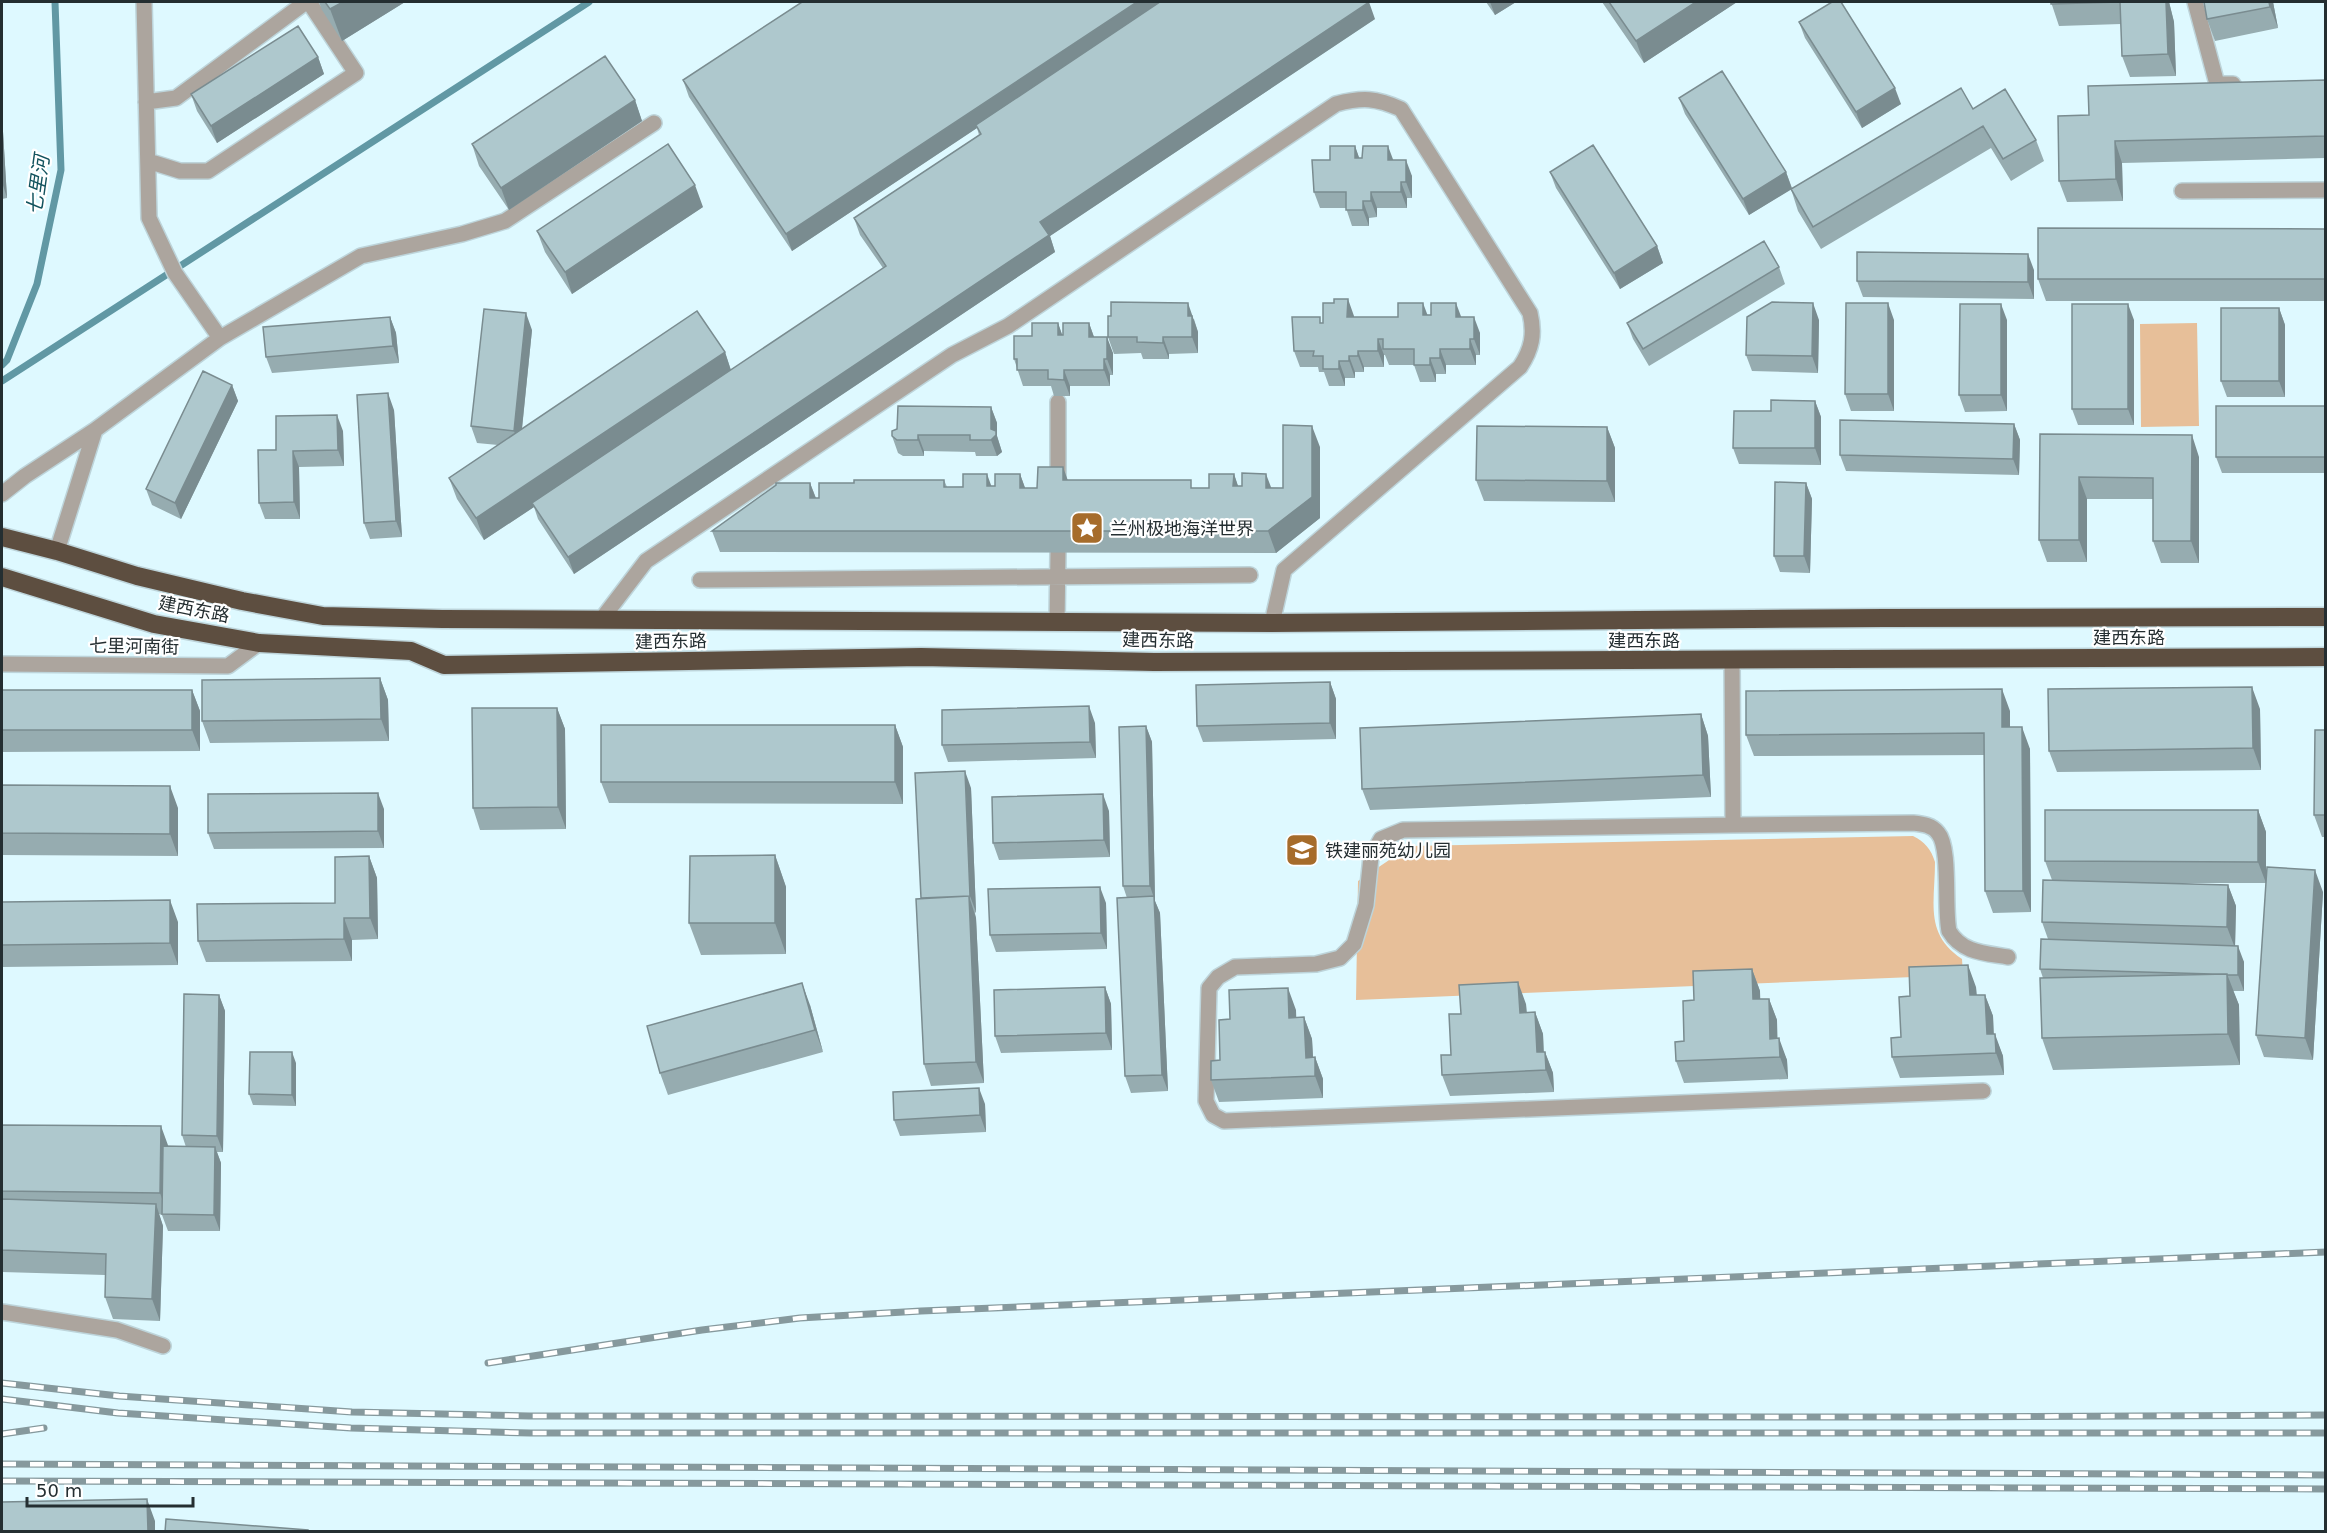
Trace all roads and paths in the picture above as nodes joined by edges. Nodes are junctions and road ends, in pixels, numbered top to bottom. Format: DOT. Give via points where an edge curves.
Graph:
graph roads {
  1 [pos="144,2"];
  2 [pos="307,2"];
  3 [pos="2195,2"];
  4 [pos="2250,84"];
  5 [pos="146,102"];
  6 [pos="654,123"];
  7 [pos="148,161"];
  8 [pos="2325,190"];
  9 [pos="2181,191"];
  10 [pos="220,338"];
  11 [pos="1058,402"];
  12 [pos="95,430"];
  13 [pos="1058,489"];
  14 [pos="2,494"];
  15 [pos="2,537"];
  16 [pos="57,551"];
  17 [pos="1058,553"];
  18 [pos="1250,575"];
  19 [pos="1058,577"];
  20 [pos="2,578"];
  21 [pos="700,580"];
  22 [pos="2325,617"];
  23 [pos="601,620"];
  24 [pos="1057,623"];
  25 [pos="1272,623"];
  26 [pos="259,643"];
  27 [pos="2325,657"];
  28 [pos="1732,661"];
  29 [pos="2,664"];
  30 [pos="1733,825"];
  31 [pos="2008,957"];
  32 [pos="1983,1091"];
  33 [pos="2,1312"];
  34 [pos="163,1346"];
  1 -- 5 [label="street"];
  2 -- 5 [label="street" via="176,98"];
  2 -- 7 [label="street" via="356,73 207,171 180,171"];
  3 -- 4 [label="street" via="2217,84"];
  5 -- 7 [label="street"];
  6 -- 10 [label="street" via="505,221 362,256"];
  7 -- 10 [label="street" via="149,218 175,273"];
  8 -- 9 [label="street"];
  10 -- 12 [label="street"];
  11 -- 13 [label="street"];
  12 -- 14 [label="street"];
  12 -- 16 [label="street"];
  15 -- 16 [label="highway, 建西东路"];
  16 -- 23 [label="highway, 建西东路" via="137,576 323,616"];
  17 -- 19 [label="street"];
  18 -- 19 [label="street"];
  19 -- 21 [label="street"];
  19 -- 24 [label="street"];
  20 -- 26 [label="highway, 建西东路" via="154,624"];
  22 -- 25 [label="highway, 建西东路"];
  23 -- 24 [label="highway, 建西东路"];
  23 -- 25 [label="street" via="646,561 952,355 1008,326 1336,104 1358,98 1381,100 1401,109 1530,313 1532,342 1520,367 1284,570"];
  24 -- 25 [label="highway, 建西东路"];
  26 -- 28 [label="highway, 建西东路" via="411,651 444,665 921,657 1154,662"];
  26 -- 29 [label="street, 七里河南街" via="228,666"];
  27 -- 28 [label="highway, 建西东路"];
  28 -- 30 [label="street"];
  30 -- 31 [label="street" via="1913,823 1931,827 1943,840 1945,849 1949,932 1962,947"];
  30 -- 32 [label="street" via="1403,830 1381,838 1371,856 1366,905 1354,944 1340,958 1316,964 1235,967 1209,988 1206,1101 1213,1115 1224,1121"];
  33 -- 34 [label="street" via="117,1330"];
}
